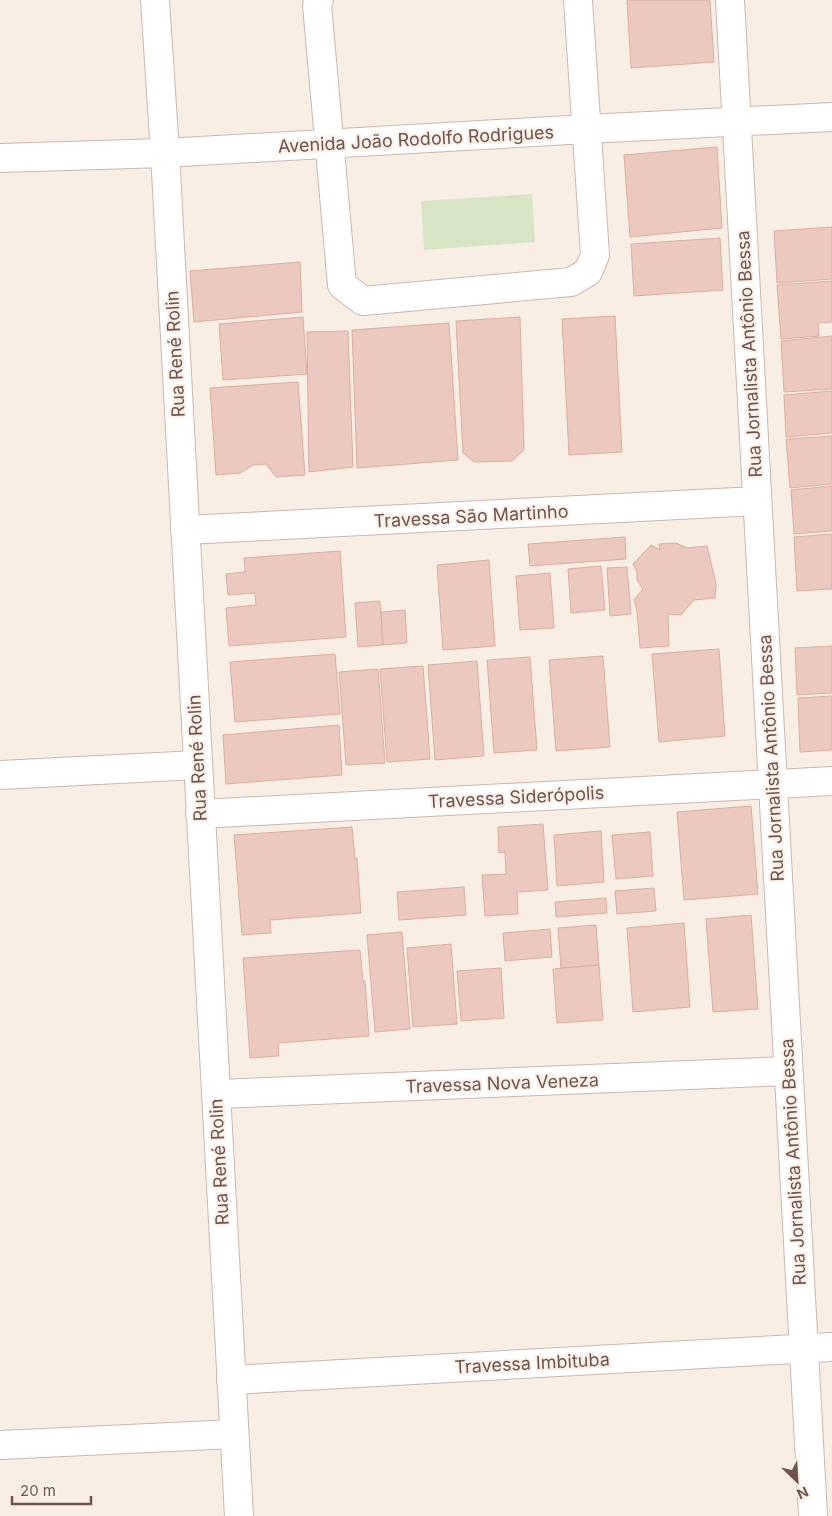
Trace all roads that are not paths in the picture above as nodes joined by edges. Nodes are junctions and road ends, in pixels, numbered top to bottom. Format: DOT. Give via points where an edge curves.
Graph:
graph roads {
  1 [pos="156,0"];
  2 [pos="319,0"];
  3 [pos="578,0"];
  4 [pos="730,0"];
  5 [pos="832,117"];
  6 [pos="736,122"];
  7 [pos="587,129"];
  8 [pos="330,144"];
  9 [pos="165,153"];
  10 [pos="0,158"];
  11 [pos="757,501"];
  12 [pos="185,530"];
  13 [pos="198,765"];
  14 [pos="0,775"];
  15 [pos="832,780"];
  16 [pos="772,783"];
  17 [pos="200,814"];
  18 [pos="788,1071"];
  19 [pos="216,1094"];
  20 [pos="832,1347"];
  21 [pos="804,1348"];
  22 [pos="231,1380"];
  23 [pos="234,1434"];
  24 [pos="0,1445"];
  25 [pos="239,1516"];
  26 [pos="813,1516"];
  1 -- 9 [label="street, Rua René Rolin"];
  2 -- 8 [label="street"];
  3 -- 7 [label="street"];
  4 -- 6 [label="street, Rua Jornalista Antônio Bessa"];
  5 -- 6 [label="street, Avenida João Rodolfo Rodrigues"];
  6 -- 7 [label="street, Avenida João Rodolfo Rodrigues"];
  6 -- 11 [label="street, Rua Jornalista Antônio Bessa"];
  7 -- 8 [label="street, Avenida João Rodolfo Rodrigues"];
  7 -- 8 [label="street" via="595,255 588,272 570,282 363,302 342,285"];
  8 -- 9 [label="street, Avenida João Rodolfo Rodrigues"];
  9 -- 10 [label="street, Avenida João Rodolfo Rodrigues"];
  9 -- 12 [label="street, Rua René Rolin"];
  11 -- 12 [label="street, Travessa São Martinho"];
  11 -- 16 [label="street, Rua Jornalista Antônio Bessa"];
  12 -- 13 [label="street, Rua René Rolin"];
  13 -- 14 [label="street"];
  13 -- 17 [label="street, Rua René Rolin"];
  15 -- 16 [label="street, Travessa Siderópolis"];
  16 -- 17 [label="street, Travessa Siderópolis"];
  16 -- 18 [label="street, Rua Jornalista Antônio Bessa"];
  17 -- 19 [label="street, Rua René Rolin"];
  18 -- 19 [label="street, Travessa Nova Veneza"];
  18 -- 21 [label="street, Rua Jornalista Antônio Bessa"];
  19 -- 22 [label="street, Rua René Rolin"];
  20 -- 21 [label="street, Travessa Imbituba"];
  21 -- 22 [label="street, Travessa Imbituba"];
  21 -- 26 [label="street, Rua Jornalista Antônio Bessa"];
  22 -- 23 [label="street, Rua René Rolin"];
  23 -- 24 [label="street"];
  23 -- 25 [label="street, Rua René Rolin"];
}
